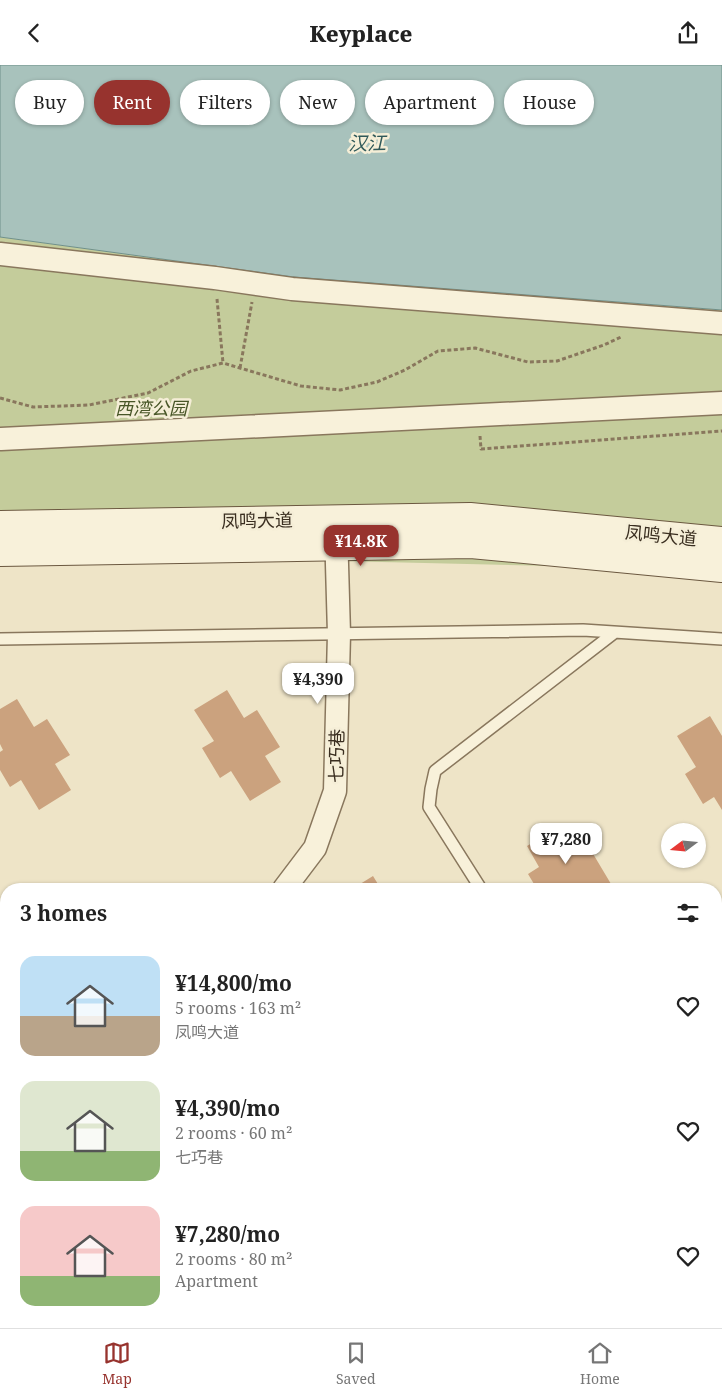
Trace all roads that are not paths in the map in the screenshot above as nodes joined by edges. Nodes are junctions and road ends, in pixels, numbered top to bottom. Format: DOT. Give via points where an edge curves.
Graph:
graph roads {
  1 [pos="0,254"];
  2 [pos="722,323"];
  3 [pos="722,403"];
  4 [pos="0,439"];
  5 [pos="336,519"];
  6 [pos="0,525"];
  7 [pos="722,541"];
  8 [pos="337,547"];
  9 [pos="0,553"];
  10 [pos="722,568"];
  11 [pos="614,633"];
  12 [pos="339,634"];
  13 [pos="0,639"];
  14 [pos="722,639"];
  15 [pos="289,883"];
  16 [pos="477,883"];
  1 -- 2 [label="street" via="292,289"];
  3 -- 4 [label="street"];
  5 -- 6 [label="main road, 凤鸣大道"];
  5 -- 7 [label="main road, 凤鸣大道" via="470,517"];
  5 -- 8 [label="street, 七巧巷"];
  8 -- 9 [label="main road, 凤鸣大道"];
  8 -- 10 [label="main road, 凤鸣大道" via="471,544"];
  8 -- 12 [label="street, 七巧巷"];
  11 -- 12 [label="lane"];
  11 -- 14 [label="lane"];
  11 -- 16 [label="lane" via="435,771 429,807"];
  12 -- 13 [label="lane"];
  12 -- 15 [label="street, 七巧巷" via="335,791 315,848"];
}
